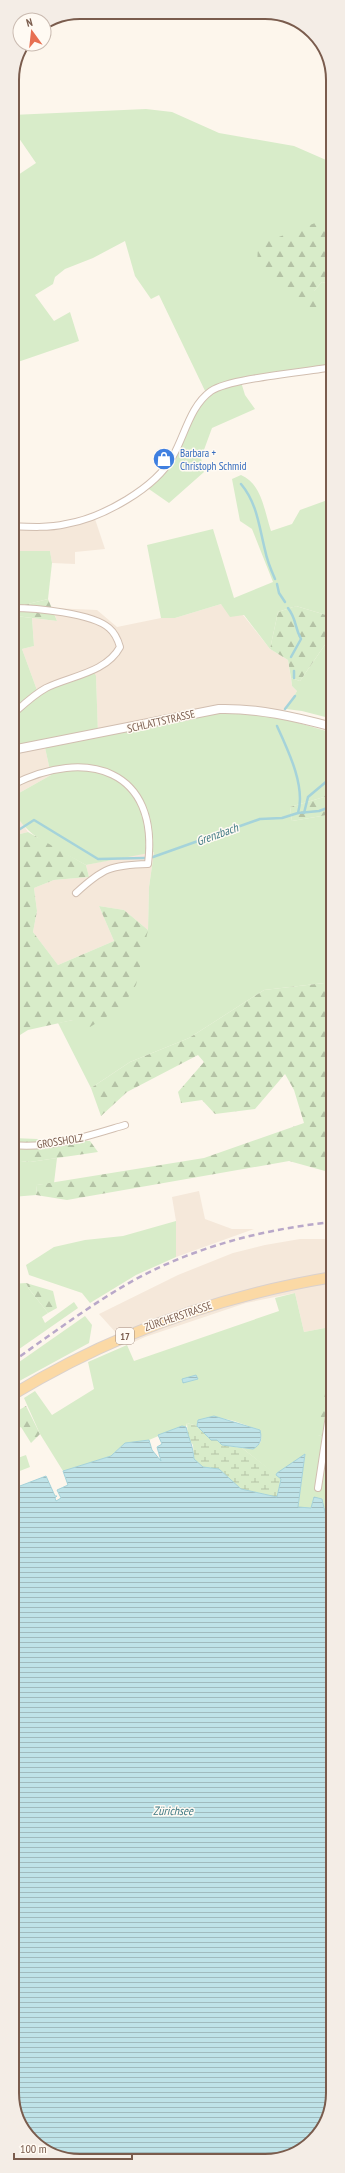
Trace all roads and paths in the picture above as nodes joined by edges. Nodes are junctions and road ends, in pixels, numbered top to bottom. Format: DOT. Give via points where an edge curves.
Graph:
graph roads {
  1 [pos="326,368"];
  2 [pos="19,526"];
  3 [pos="19,608"];
  4 [pos="19,710"];
  5 [pos="326,725"];
  6 [pos="19,749"];
  7 [pos="19,781"];
  8 [pos="76,893"];
  9 [pos="124,1125"];
  10 [pos="19,1146"];
  11 [pos="326,1278"];
  12 [pos="19,1391"];
  13 [pos="326,1435"];
  14 [pos="318,1488"];
  1 -- 2 [label="street" via="215,389 196,408 166,468 146,487 106,510 76,522 54,526"];
  3 -- 4 [label="street" via="90,618 109,628 120,647 115,656 105,664 46,688"];
  5 -- 6 [label="street, SCHLATTSTRASSE" via="261,712 219,709"];
  7 -- 8 [label="street" via="74,767 108,772 134,791 143,806 150,845 148,864 108,868"];
  9 -- 10 [label="street, GROSSHOLZ" via="71,1141"];
  11 -- 12 [label="main road, ZÜRCHERSTRASSE / 17" via="246,1294 169,1318 81,1356"];
  13 -- 14 [label="street"];
}
